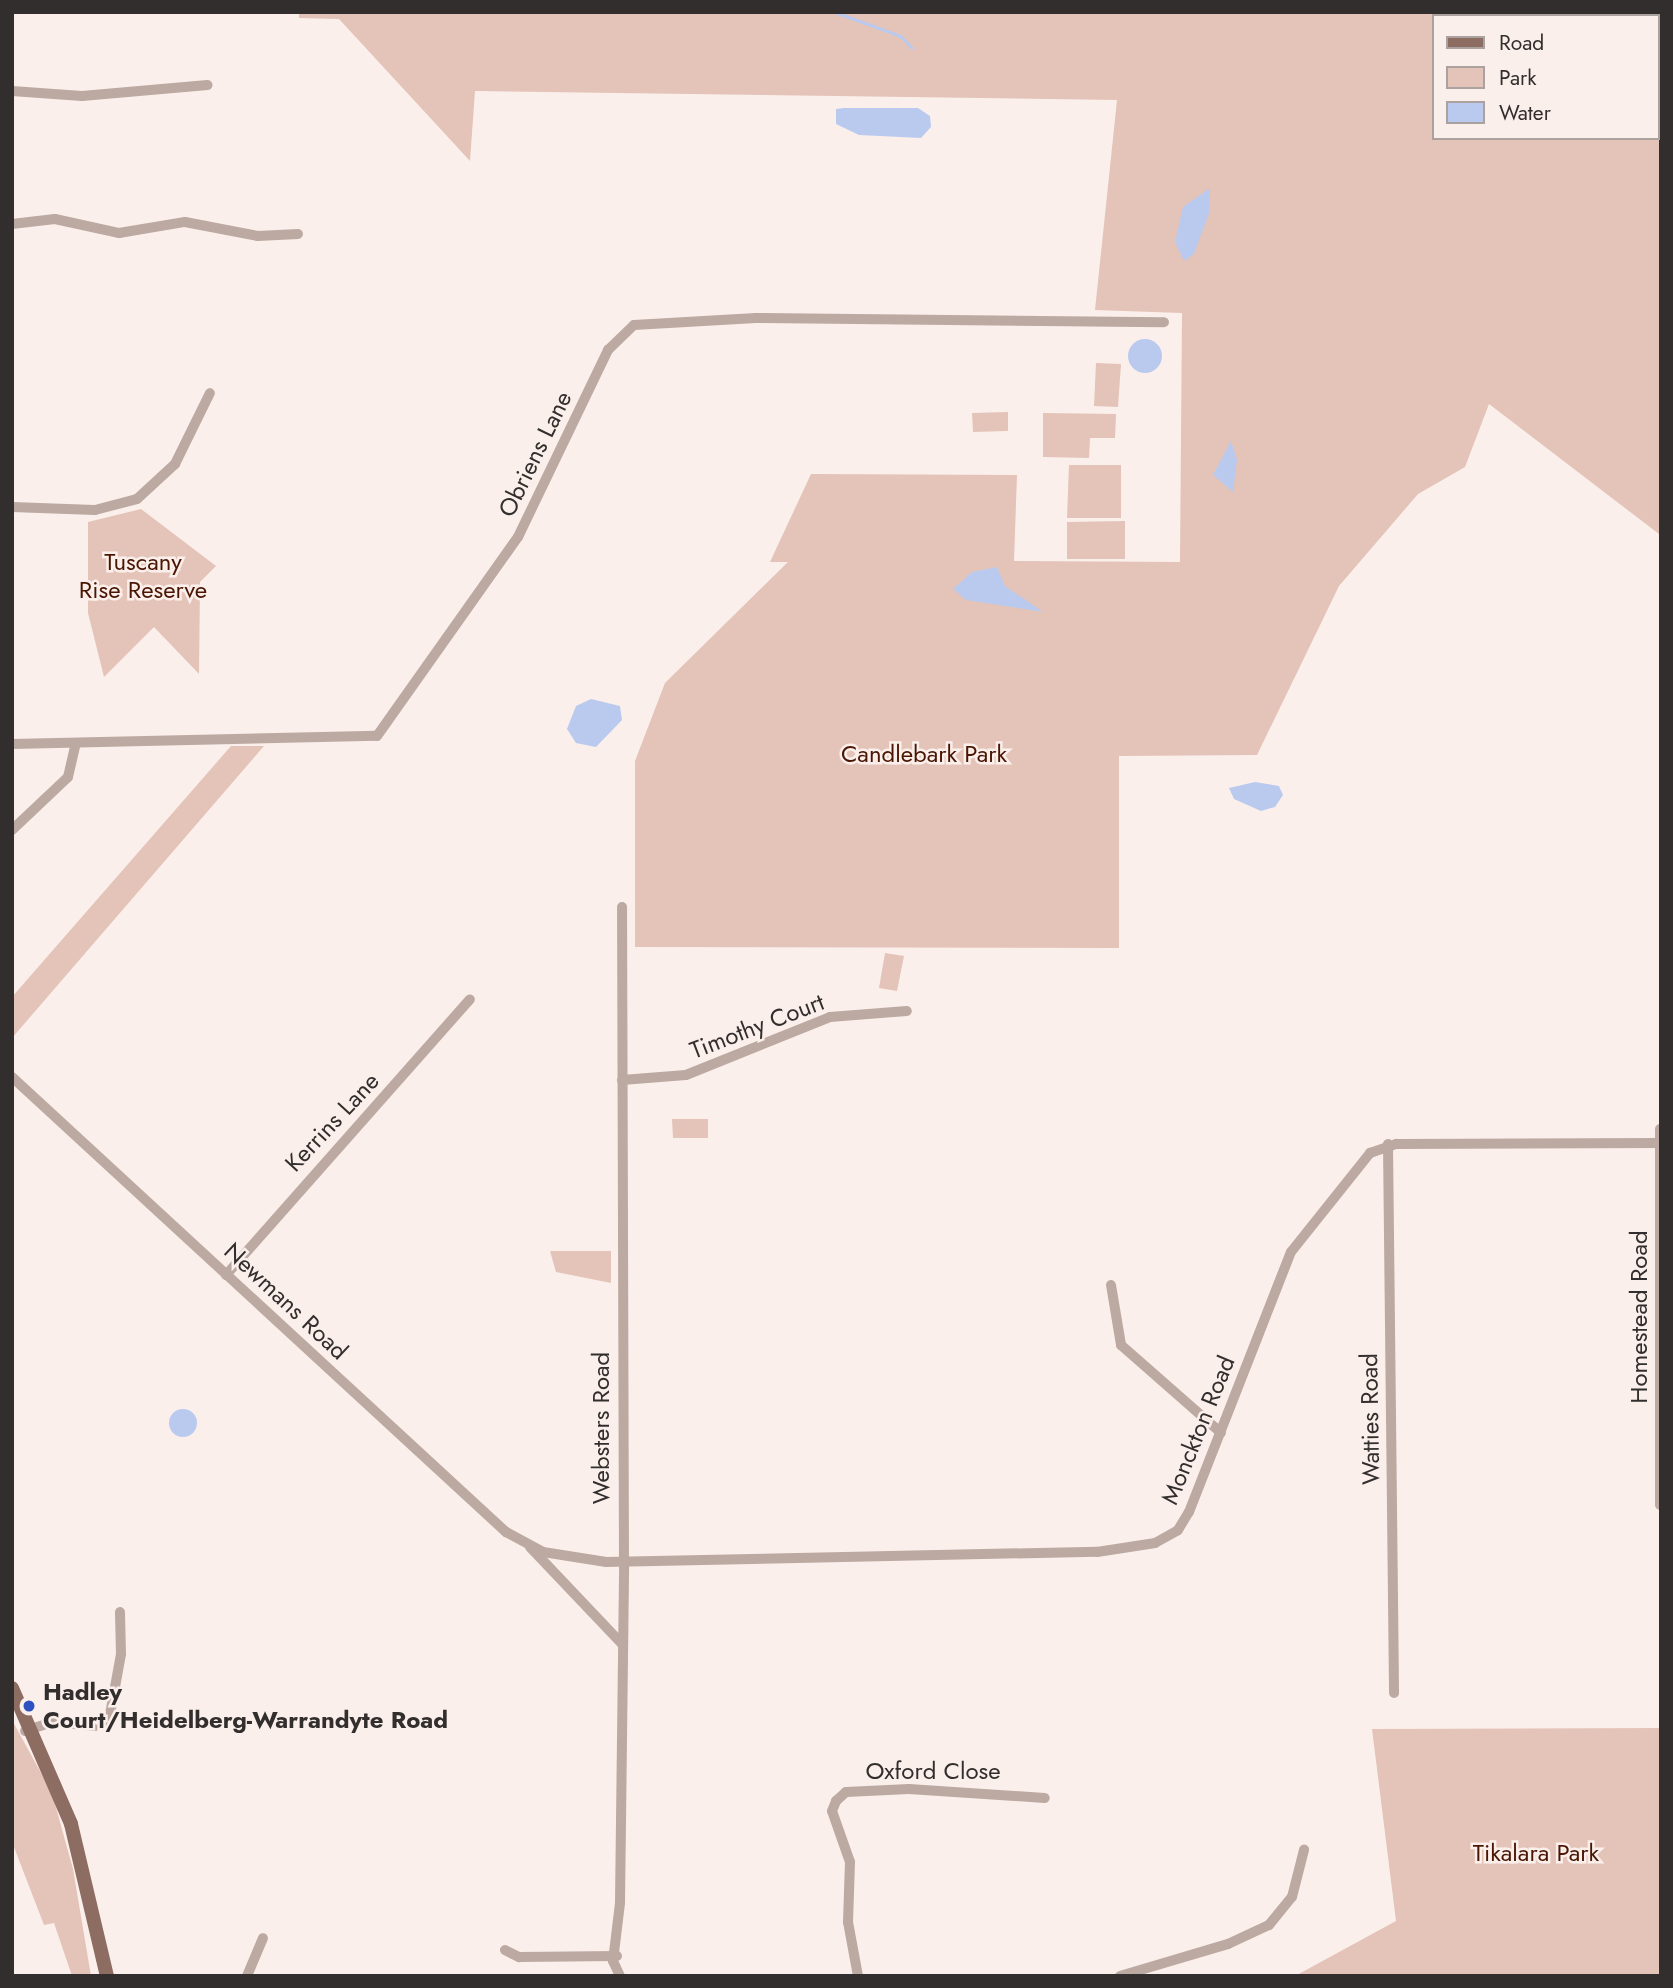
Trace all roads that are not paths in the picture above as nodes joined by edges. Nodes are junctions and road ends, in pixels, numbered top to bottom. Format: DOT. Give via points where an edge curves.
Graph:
graph roads {
  1 [pos="208,85"];
  2 [pos="12,91"];
  3 [pos="12,224"];
  4 [pos="298,234"];
  5 [pos="1164,322"];
  6 [pos="210,393"];
  7 [pos="12,507"];
  8 [pos="76,743"];
  9 [pos="12,744"];
  10 [pos="12,830"];
  11 [pos="622,907"];
  12 [pos="470,999"];
  13 [pos="907,1011"];
  14 [pos="14,1080"];
  15 [pos="622,1080"];
  16 [pos="1660,1129"];
  17 [pos="1660,1143"];
  18 [pos="1388,1144"];
  19 [pos="226,1275"];
  20 [pos="1111,1284"];
  21 [pos="1221,1433"];
  22 [pos="1660,1505"];
  23 [pos="530,1547"];
  24 [pos="623,1562"];
  25 [pos="120,1612"];
  26 [pos="623,1617"];
  27 [pos="609,1626"];
  28 [pos="623,1645"];
  29 [pos="12,1688"];
  30 [pos="1394,1693"];
  31 [pos="12,1707"];
  32 [pos="28,1730"];
  33 [pos="1045,1798"];
  34 [pos="1304,1850"];
  35 [pos="84,1868"];
  36 [pos="263,1938"];
  37 [pos="505,1950"];
  38 [pos="616,1953"];
  39 [pos="99,1976"];
  40 [pos="107,1976"];
  41 [pos="247,1976"];
  42 [pos="622,1976"];
  43 [pos="858,1976"];
  44 [pos="1120,1976"];
  1 -- 2 [label="street" via="82,96"];
  3 -- 4 [label="street" via="55,219 119,233 185,222 258,236"];
  5 -- 8 [label="street, Obriens Lane" via="756,318 634,326 608,351 518,537 386,730 364,740"];
  6 -- 7 [label="street" via="175,464 155,488 124,505 73,511"];
  8 -- 9 [label="street, Obriens Lane"];
  8 -- 10 [label="street" via="68,777"];
  11 -- 15 [label="street, Websters Road"];
  12 -- 19 [label="street, Kerrins Lane"];
  13 -- 15 [label="street, Timothy Court" via="820,1020 687,1075"];
  14 -- 19 [label="street, Newmans Road"];
  15 -- 24 [label="street, Websters Road"];
  16 -- 17 [label="street, Homestead Road"];
  17 -- 18 [label="street"];
  17 -- 22 [label="street, Homestead Road"];
  18 -- 21 [label="street, Monckton Road" via="1370,1153 1300,1236"];
  18 -- 30 [label="street, Watties Road"];
  19 -- 23 [label="street, Newmans Road" via="497,1525"];
  20 -- 21 [label="street" via="1121,1345"];
  21 -- 24 [label="street, Monckton Road" via="1183,1523 1143,1548"];
  23 -- 24 [label="street, Newmans Road"];
  23 -- 27 [label="street, Newmans Road"];
  24 -- 26 [label="street, Websters Road"];
  25 -- 32 [label="street" via="121,1654 108,1720"];
  26 -- 27 [label="street"];
  26 -- 28 [label="street, Websters Road"];
  27 -- 28 [label="street, Newmans Road"];
  28 -- 38 [label="street, Websters Road"];
  29 -- 32 [label="main road"];
  31 -- 32 [label="main road"];
  32 -- 35 [label="main road" via="56,1784"];
  33 -- 43 [label="street, Oxford Close" via="909,1789 846,1792 836,1801 832,1811 849,1862 848,1922"];
  34 -- 44 [label="street" via="1292,1897 1269,1924 1228,1944"];
  35 -- 39 [label="main road"];
  35 -- 40 [label="main road"];
  36 -- 41 [label="street"];
  37 -- 38 [label="street" via="519,1957"];
  38 -- 42 [label="street, Websters Road"];
}
